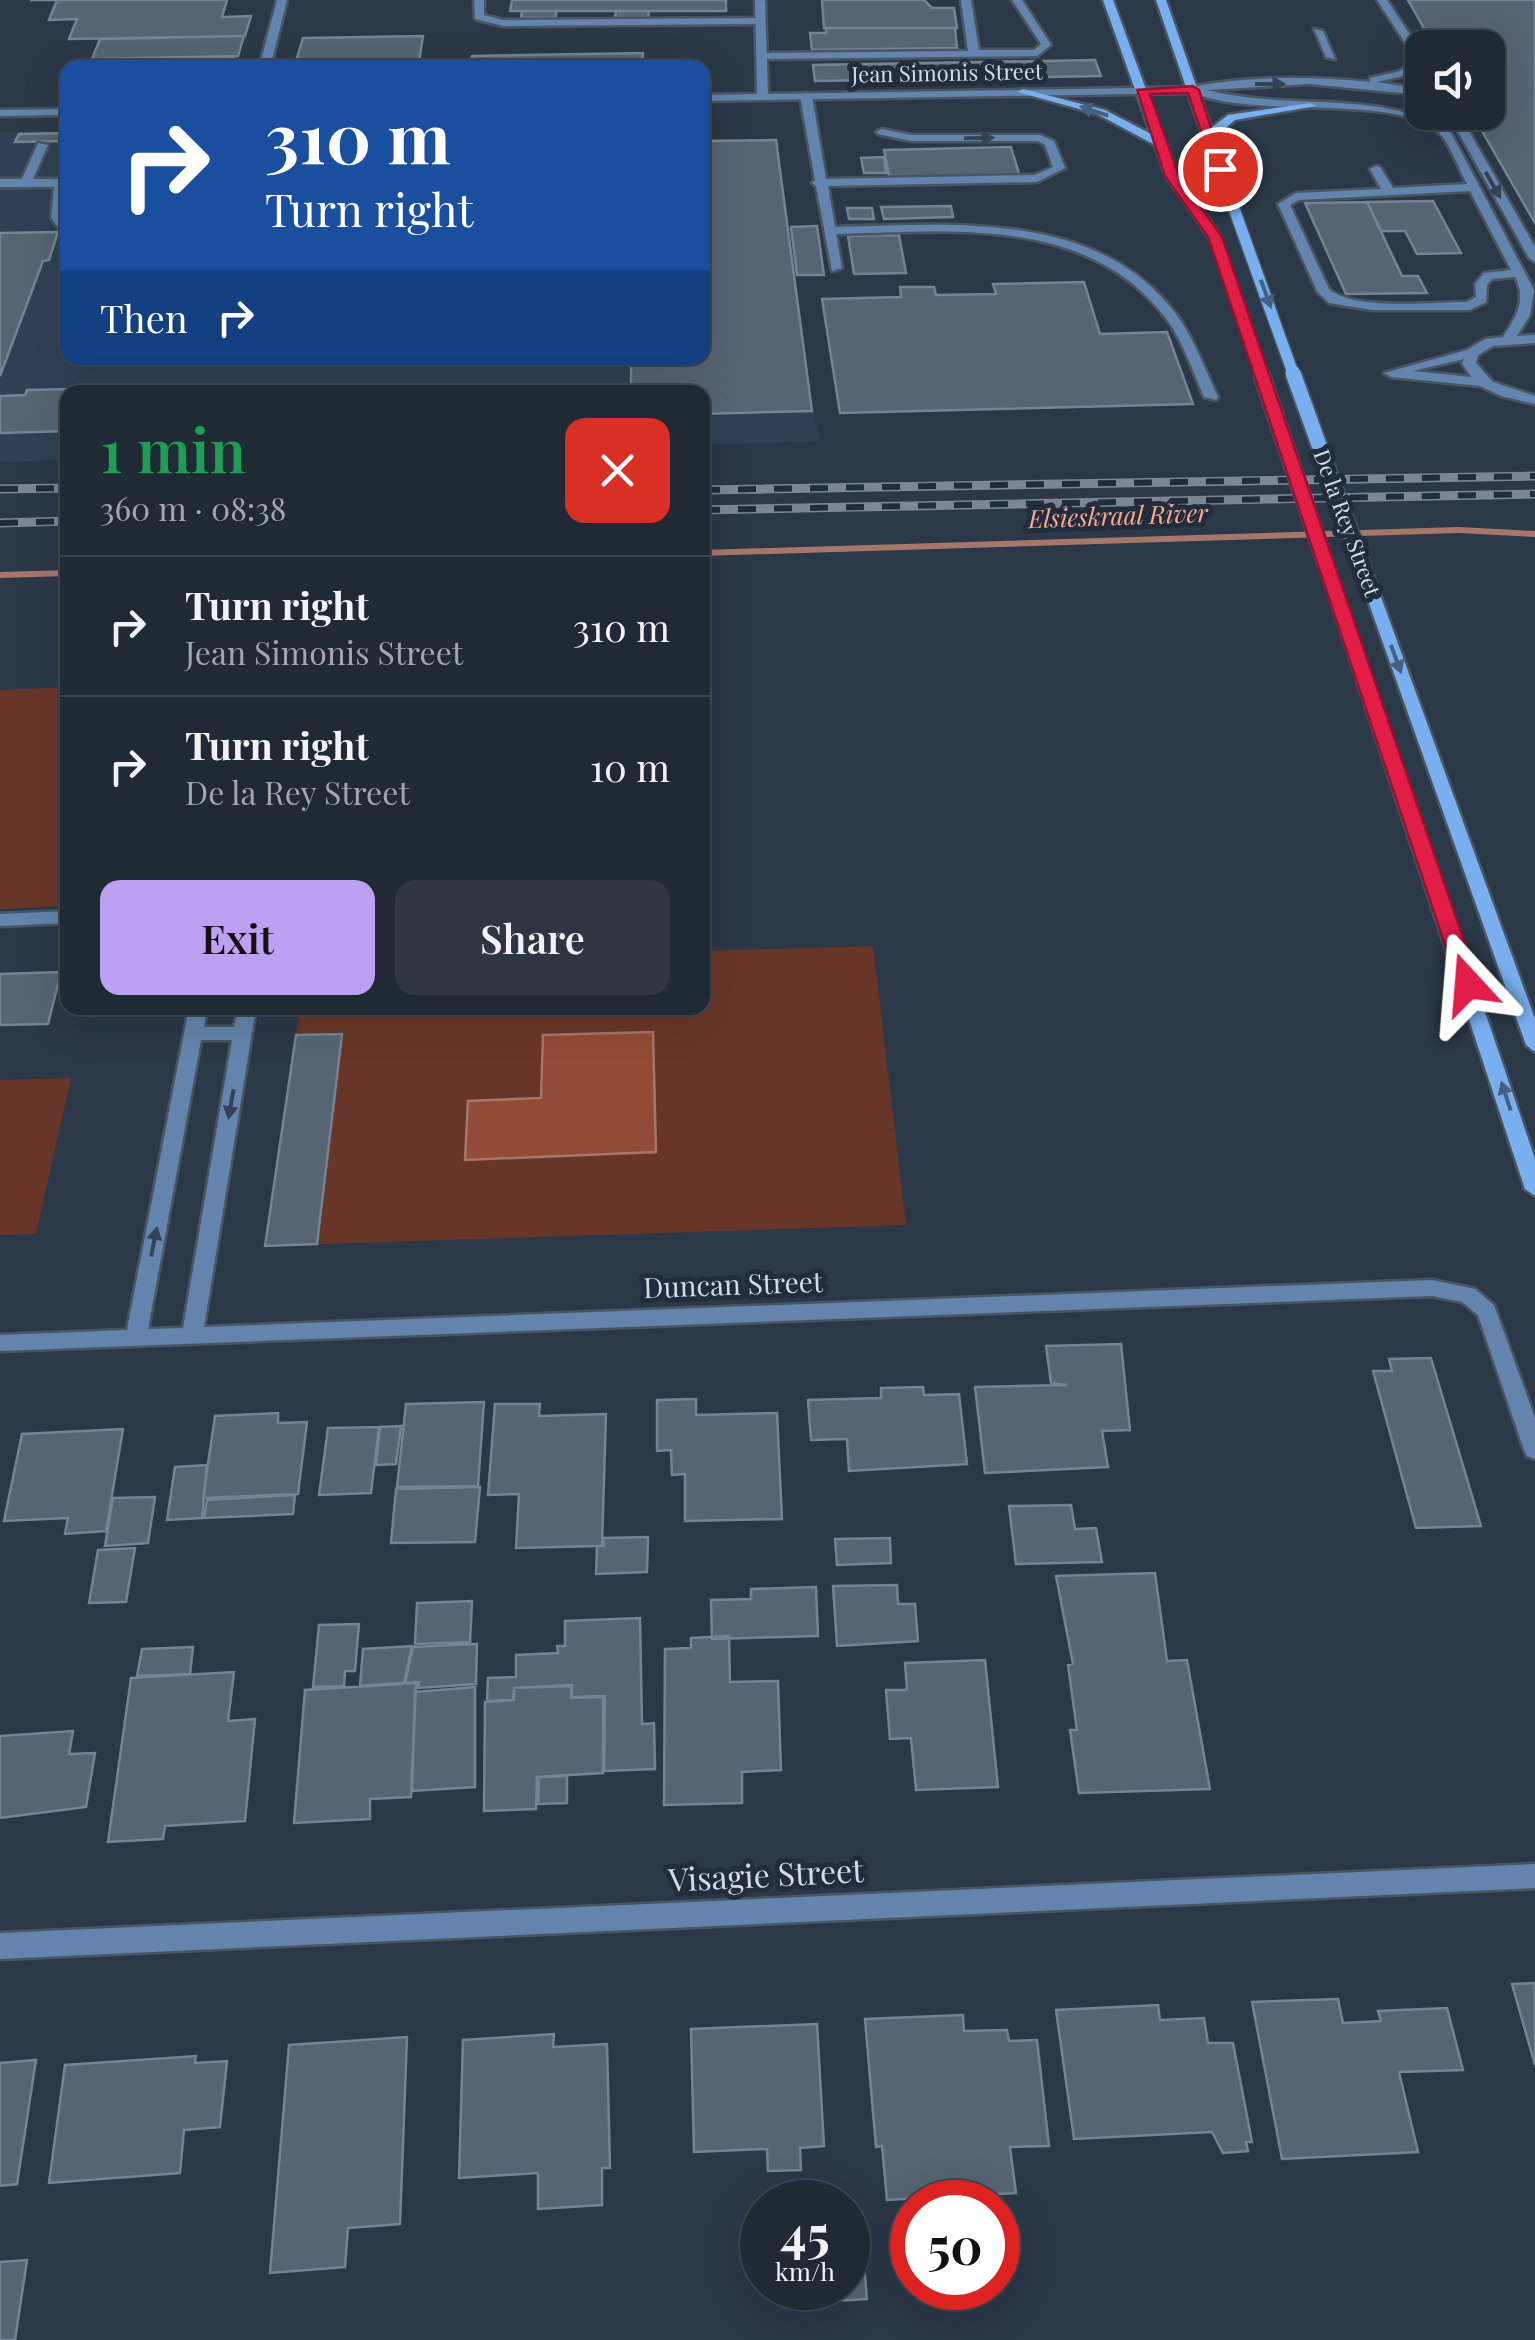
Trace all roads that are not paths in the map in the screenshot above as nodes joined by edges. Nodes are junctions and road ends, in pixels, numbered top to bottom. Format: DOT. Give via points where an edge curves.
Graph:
graph roads {
  1 [pos="282,0"];
  2 [pos="479,0"];
  3 [pos="760,0"];
  4 [pos="966,0"];
  5 [pos="1017,0"];
  6 [pos="1108,0"];
  7 [pos="1123,0"];
  8 [pos="1161,0"];
  9 [pos="1382,0"];
  10 [pos="1117,19"];
  11 [pos="760,21"];
  12 [pos="1318,31"];
  13 [pos="1405,34"];
  14 [pos="762,56"];
  15 [pos="974,56"];
  16 [pos="1331,57"];
  17 [pos="266,60"];
  18 [pos="1405,70"];
  19 [pos="1347,84"];
  20 [pos="1143,90"];
  21 [pos="1193,90"];
  22 [pos="1405,90"];
  23 [pos="1024,92"];
  24 [pos="806,96"];
  25 [pos="763,97"];
  26 [pos="710,98"];
  27 [pos="1310,106"];
  28 [pos="60,112"];
  29 [pos="0,113"];
  30 [pos="1462,130"];
  31 [pos="882,132"];
  32 [pos="1209,136"];
  33 [pos="1159,142"];
  34 [pos="42,146"];
  35 [pos="1376,169"];
  36 [pos="26,183"];
  37 [pos="60,183"];
  38 [pos="818,183"];
  39 [pos="0,184"];
  40 [pos="1473,187"];
  41 [pos="1390,194"];
  42 [pos="828,230"];
  43 [pos="1535,258"];
  44 [pos="836,268"];
  45 [pos="1519,273"];
  46 [pos="1530,315"];
  47 [pos="1509,338"];
  48 [pos="1535,339"];
  49 [pos="1472,353"];
  50 [pos="1482,382"];
  51 [pos="1211,397"];
  52 [pos="1534,400"];
  53 [pos="60,917"];
  54 [pos="0,920"];
  55 [pos="197,1015"];
  56 [pos="245,1015"];
  57 [pos="242,1033"];
  58 [pos="193,1034"];
  59 [pos="1535,1045"];
  60 [pos="1535,1189"];
  61 [pos="192,1336"];
  62 [pos="136,1338"];
  63 [pos="0,1343"];
  64 [pos="1535,1450"];
  65 [pos="1535,1876"];
  66 [pos="0,1946"];
  1 -- 17 [label="street"];
  2 -- 11 [label="street" via="479,16 502,22"];
  3 -- 11 [label="street"];
  4 -- 15 [label="street"];
  5 -- 15 [label="street" via="1044,38 1043,49"];
  6 -- 10 [label="main road, De la Rey Street"];
  7 -- 10 [label="main road"];
  8 -- 21 [label="main road, De la Rey Street"];
  9 -- 13 [label="street"];
  10 -- 20 [label="main road, De la Rey Street"];
  11 -- 14 [label="street"];
  12 -- 16 [label="street"];
  14 -- 15 [label="street"];
  14 -- 25 [label="street"];
  18 -- 19 [label="street"];
  21 -- 19 [label="street, one-way"];
  19 -- 22 [label="street"];
  20 -- 21 [label="street, Jean Simonis Street"];
  20 -- 23 [label="street, Jean Simonis Street"];
  20 -- 33 [label="main road, De la Rey Street"];
  21 -- 27 [label="street" via="1227,101"];
  21 -- 32 [label="main road, De la Rey Street"];
  23 -- 24 [label="street, Jean Simonis Street"];
  33 -- 23 [label="main road, one-way" via="1101,112"];
  24 -- 25 [label="street, Jean Simonis Street"];
  24 -- 38 [label="street"];
  25 -- 26 [label="street, Jean Simonis Street"];
  27 -- 32 [label="main road" via="1232,116"];
  27 -- 40 [label="street" via="1388,110 1429,120 1445,131"];
  28 -- 29 [label="street"];
  30 -- 43 [label="street, one-way"];
  31 -- 38 [label="street, one-way" via="1040,138 1050,142 1059,168 1036,178"];
  32 -- 59 [label="main road, De la Rey Street, one-way, bridge"];
  60 -- 33 [label="main road, De la Rey Street, one-way, bridge" via="1215,237 1172,176"];
  34 -- 36 [label="street"];
  35 -- 41 [label="street"];
  36 -- 37 [label="street"];
  36 -- 39 [label="street"];
  38 -- 42 [label="street"];
  40 -- 41 [label="street"];
  40 -- 45 [label="street"];
  41 -- 45 [label="street" via="1284,201 1322,291 1333,300 1465,307 1482,299 1488,276"];
  42 -- 44 [label="street"];
  42 -- 51 [label="street" via="1001,230 1081,248 1150,292 1174,321"];
  45 -- 46 [label="street"];
  46 -- 47 [label="street"];
  47 -- 48 [label="street"];
  47 -- 49 [label="street"];
  49 -- 50 [label="street" via="1469,363"];
  49 -- 50 [label="street" via="1391,373"];
  50 -- 52 [label="street"];
  53 -- 54 [label="street"];
  55 -- 58 [label="street"];
  56 -- 57 [label="street"];
  57 -- 58 [label="street"];
  57 -- 61 [label="street, one-way"];
  62 -- 58 [label="street, one-way"];
  61 -- 62 [label="street, Duncan Street"];
  61 -- 64 [label="street, Duncan Street" via="1432,1288 1468,1295 1487,1310"];
  62 -- 63 [label="street, Duncan Street"];
  65 -- 66 [label="street, Visagie Street"];
}
